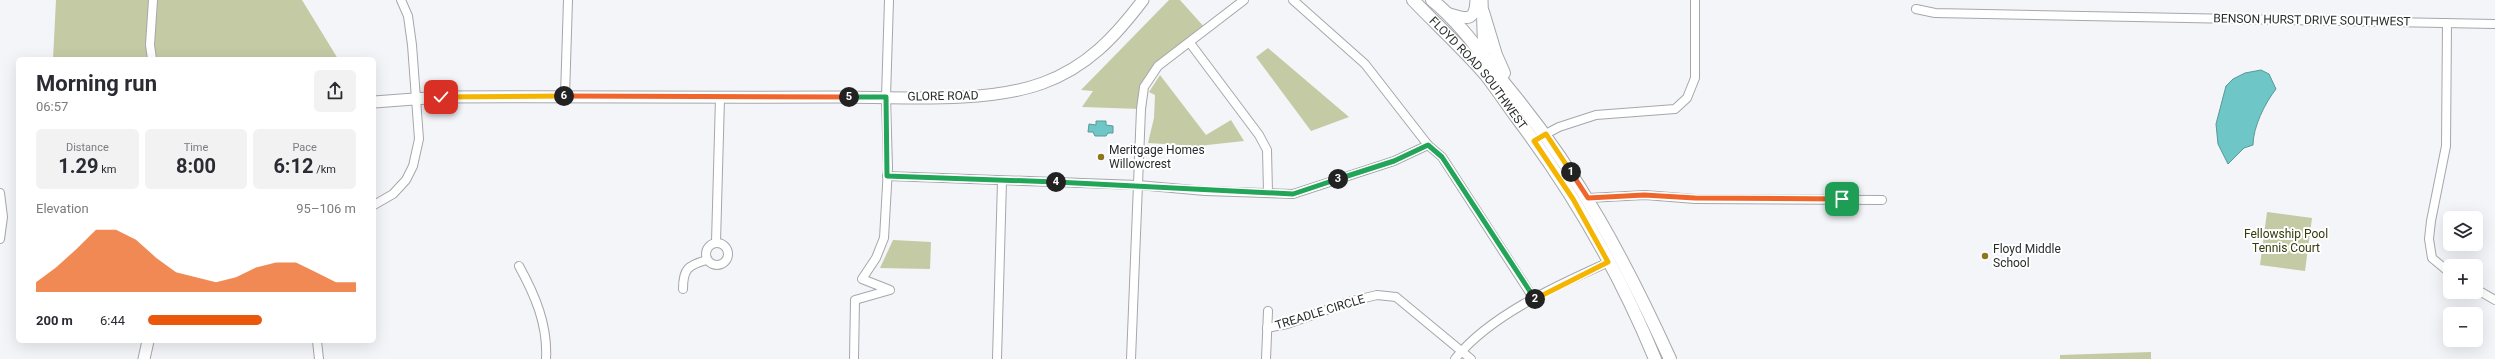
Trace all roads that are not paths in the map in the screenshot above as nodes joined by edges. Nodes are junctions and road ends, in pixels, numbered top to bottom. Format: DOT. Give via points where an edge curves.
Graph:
graph roads {
  1 [pos="153,0"];
  2 [pos="401,0"];
  3 [pos="568,0"];
  4 [pos="889,0"];
  5 [pos="1143,0"];
  6 [pos="1244,0"];
  7 [pos="1294,0"];
  8 [pos="1413,0"];
  9 [pos="1432,0"];
  10 [pos="1476,0"];
  11 [pos="1695,0"];
  12 [pos="1482,6"];
  13 [pos="1916,9"];
  14 [pos="1450,14"];
  15 [pos="2447,23"];
  16 [pos="2495,24"];
  17 [pos="1190,43"];
  18 [pos="1484,54"];
  19 [pos="152,57"];
  20 [pos="1485,74"];
  21 [pos="565,96"];
  22 [pos="886,97"];
  23 [pos="720,98"];
  24 [pos="416,100"];
  25 [pos="1520,100"];
  26 [pos="376,102"];
  27 [pos="1546,134"];
  28 [pos="1534,141"];
  29 [pos="1428,145"];
  30 [pos="887,176"];
  31 [pos="1002,180"];
  32 [pos="1138,185"];
  33 [pos="0,193"];
  34 [pos="1268,193"];
  35 [pos="1588,198"];
  36 [pos="1882,200"];
  37 [pos="376,204"];
  38 [pos="0,239"];
  39 [pos="716,242"];
  40 [pos="707,260"];
  41 [pos="1608,262"];
  42 [pos="519,266"];
  43 [pos="2443,268"];
  44 [pos="683,289"];
  45 [pos="2483,293"];
  46 [pos="1534,299"];
  47 [pos="2495,300"];
  48 [pos="1268,311"];
  49 [pos="1267,328"];
  50 [pos="148,343"];
  51 [pos="317,343"];
  52 [pos="1461,351"];
  53 [pos="144,359"];
  54 [pos="319,359"];
  55 [pos="546,359"];
  56 [pos="854,359"];
  57 [pos="997,359"];
  58 [pos="1130,359"];
  59 [pos="1266,359"];
  60 [pos="1455,359"];
  61 [pos="1471,359"];
  62 [pos="1655,359"];
  63 [pos="1670,359"];
  1 -- 19 [label="street"];
  2 -- 24 [label="street" via="408,16"];
  3 -- 21 [label="street"];
  4 -- 22 [label="street"];
  5 -- 22 [label="street, GLORE ROAD" via="1124,26 1100,51 1072,71 1041,84 997,95"];
  6 -- 17 [label="street"];
  7 -- 29 [label="street" via="1370,69"];
  8 -- 20 [label="main road, FLOYD ROAD SOUTHWEST"];
  9 -- 14 [label="main road, FLOYD ROAD SOUTHWEST"];
  10 -- 14 [label="street" via="1476,10 1472,16 1465,19"];
  11 -- 27 [label="street" via="1695,78 1687,98 1675,109 1596,115"];
  12 -- 18 [label="street"];
  12 -- 25 [label="main road" via="1496,55"];
  13 -- 15 [label="street, BENSON HURST DRIVE SOUTHWEST" via="1935,13"];
  14 -- 18 [label="main road, FLOYD ROAD SOUTHWEST"];
  15 -- 16 [label="street, BENSON HURST DRIVE SOUTHWEST"];
  15 -- 43 [label="street" via="2446,146 2429,239 2432,258"];
  17 -- 32 [label="street" via="1158,66 1144,87"];
  17 -- 34 [label="street" via="1259,135 1267,150"];
  18 -- 20 [label="street"];
  18 -- 25 [label="main road, FLOYD ROAD SOUTHWEST"];
  20 -- 28 [label="main road, FLOYD ROAD SOUTHWEST"];
  21 -- 23 [label="street, GLORE ROAD"];
  21 -- 24 [label="street, GLORE ROAD" via="441,97"];
  22 -- 23 [label="street, GLORE ROAD"];
  22 -- 30 [label="street"];
  23 -- 39 [label="street"];
  24 -- 26 [label="street, GLORE ROAD"];
  24 -- 37 [label="street" via="419,139 413,166 401,188"];
  25 -- 27 [label="main road, FLOYD ROAD SOUTHWEST"];
  27 -- 28 [label="street"];
  27 -- 35 [label="main road, FLOYD ROAD SOUTHWEST"];
  28 -- 41 [label="main road, FLOYD ROAD SOUTHWEST" via="1573,199"];
  29 -- 34 [label="street" via="1394,161 1293,194"];
  29 -- 46 [label="street" via="1442,157"];
  30 -- 31 [label="street"];
  30 -- 56 [label="street" via="884,238 876,258 862,279 890,290 855,300"];
  31 -- 32 [label="street"];
  31 -- 57 [label="street"];
  32 -- 34 [label="street"];
  32 -- 58 [label="street"];
  33 -- 38 [label="street" via="3,217"];
  35 -- 36 [label="street" via="1644,195"];
  35 -- 63 [label="main road, FLOYD ROAD SOUTHWEST" via="1625,266"];
  39 -- 40 [label="street" via="706,248"];
  39 -- 40 [label="street" via="727,248 727,259 717,265"];
  40 -- 44 [label="street" via="695,263 687,269 683,276"];
  41 -- 46 [label="street"];
  41 -- 62 [label="main road, FLOYD ROAD SOUTHWEST"];
  42 -- 55 [label="street" via="539,307 546,334"];
  45 -- 47 [label="street"];
  46 -- 52 [label="street" via="1488,326"];
  48 -- 49 [label="street"];
  49 -- 52 [label="street, TREADLE CIRCLE" via="1287,324 1352,301 1383,295 1396,297"];
  49 -- 59 [label="street"];
  50 -- 53 [label="street"];
  51 -- 54 [label="street"];
  52 -- 60 [label="street"];
  52 -- 61 [label="street, TREADLE CIRCLE"];
}
